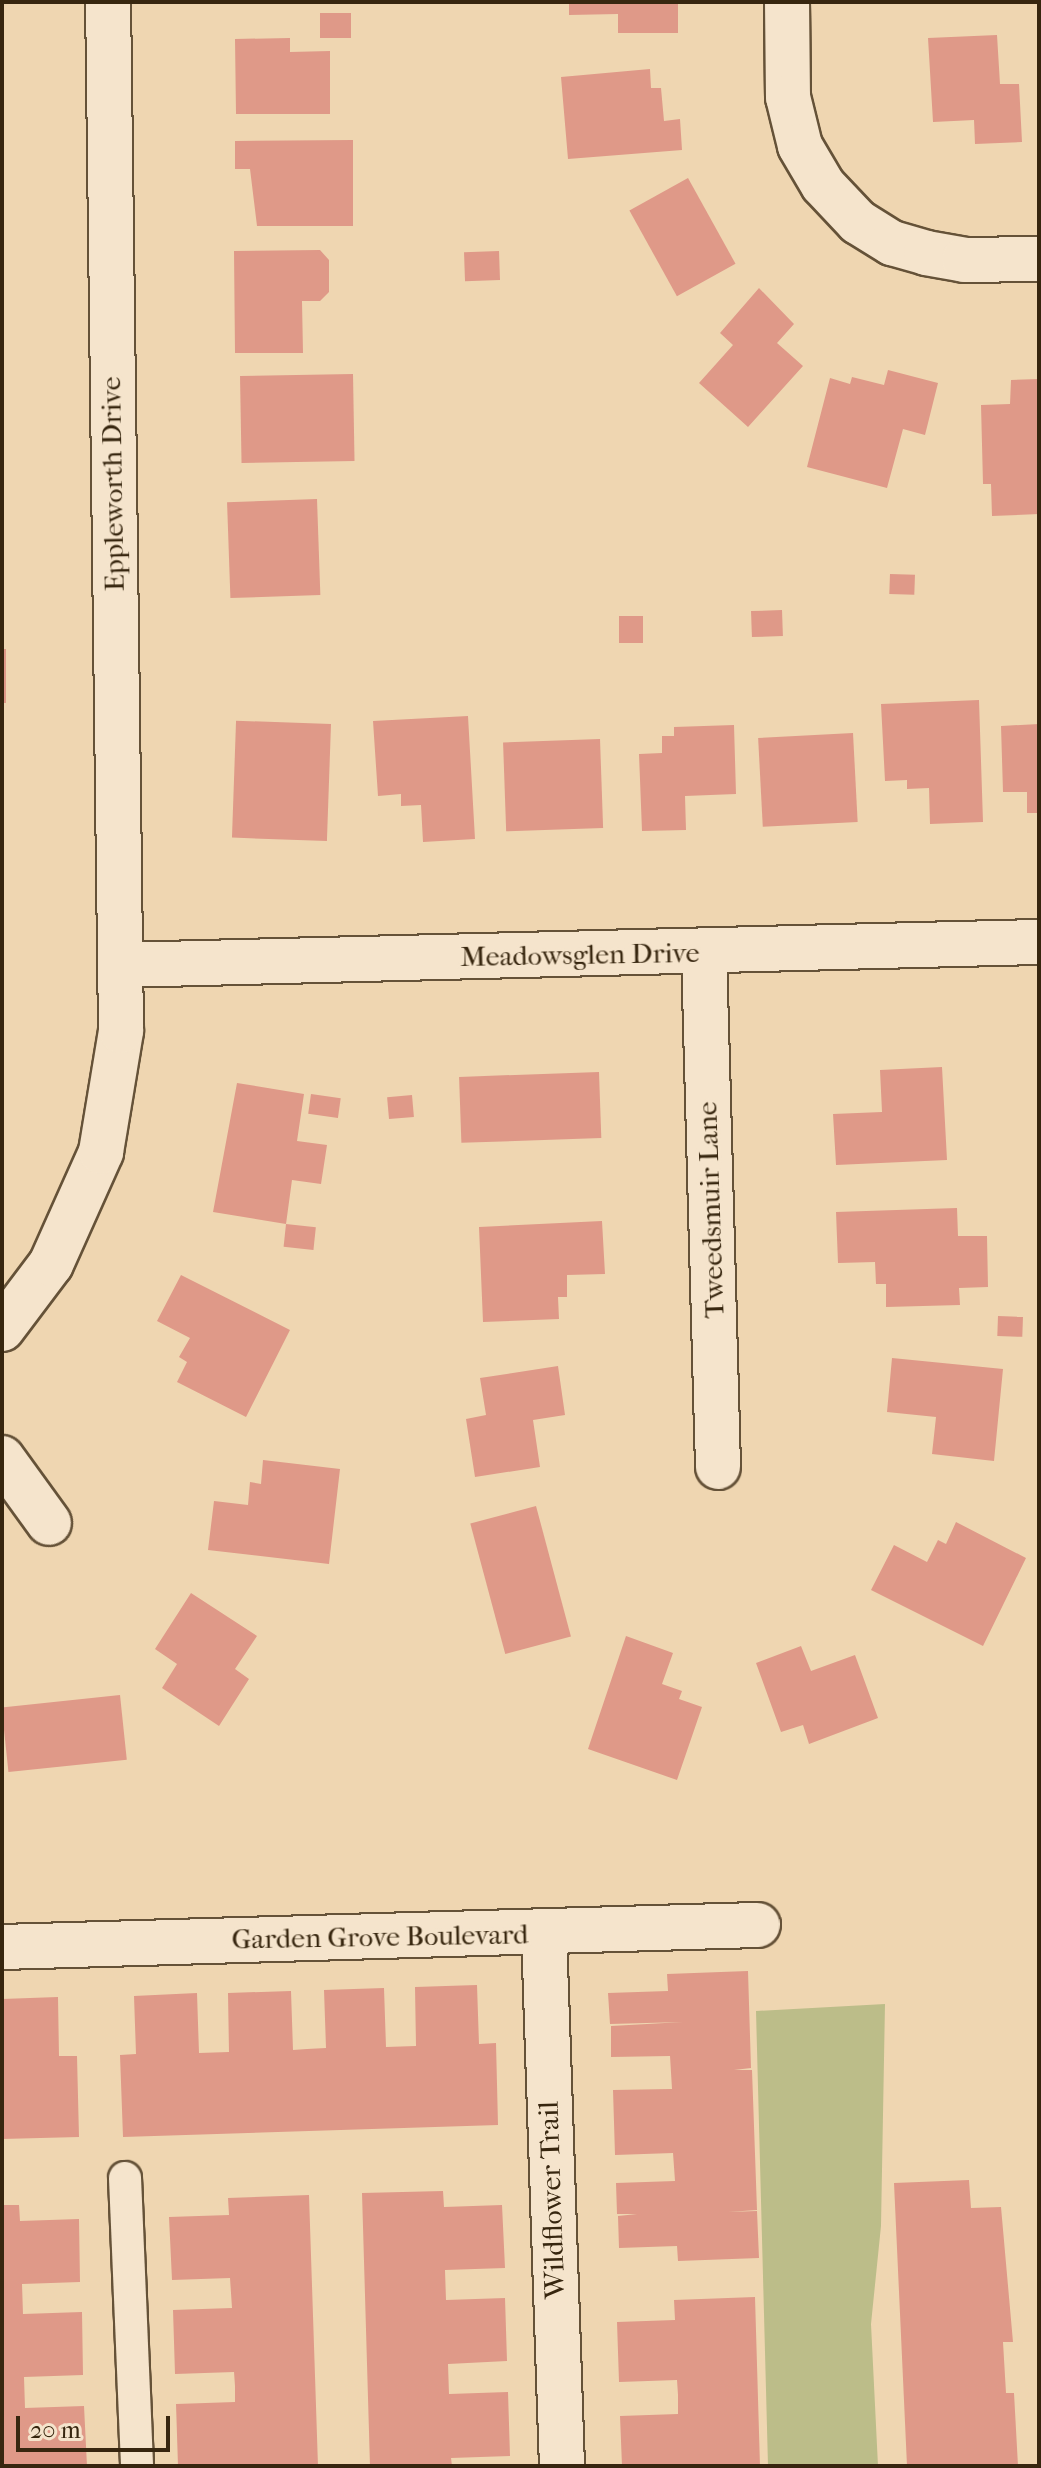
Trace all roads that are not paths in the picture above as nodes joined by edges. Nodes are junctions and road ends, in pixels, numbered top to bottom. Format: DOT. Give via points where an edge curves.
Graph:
graph roads {
  1 [pos="108,2"];
  2 [pos="787,2"];
  3 [pos="1039,259"];
  4 [pos="1039,942"];
  5 [pos="704,953"];
  6 [pos="122,965"];
  7 [pos="2,1329"];
  8 [pos="2,1458"];
  9 [pos="718,1467"];
  10 [pos="49,1523"];
  11 [pos="758,1925"];
  12 [pos="544,1933"];
  13 [pos="2,1947"];
  14 [pos="125,2178"];
  15 [pos="137,2466"];
  16 [pos="562,2466"];
  1 -- 6 [label="street, Eppleworth Drive"];
  2 -- 3 [label="street" via="788,97 800,146 823,185 858,222 892,243 926,253 964,260"];
  4 -- 5 [label="street, Meadowsglen Drive"];
  5 -- 6 [label="street, Meadowsglen Drive"];
  5 -- 9 [label="street, Tweedsmuir Lane"];
  6 -- 7 [label="street, Eppleworth Drive" via="121,1031 101,1152 51,1264"];
  8 -- 10 [label="street"];
  11 -- 12 [label="street, Garden Grove Boulevard"];
  12 -- 13 [label="street, Garden Grove Boulevard"];
  12 -- 16 [label="street, Wildflower Trail"];
  14 -- 15 [label="lane"];
}
